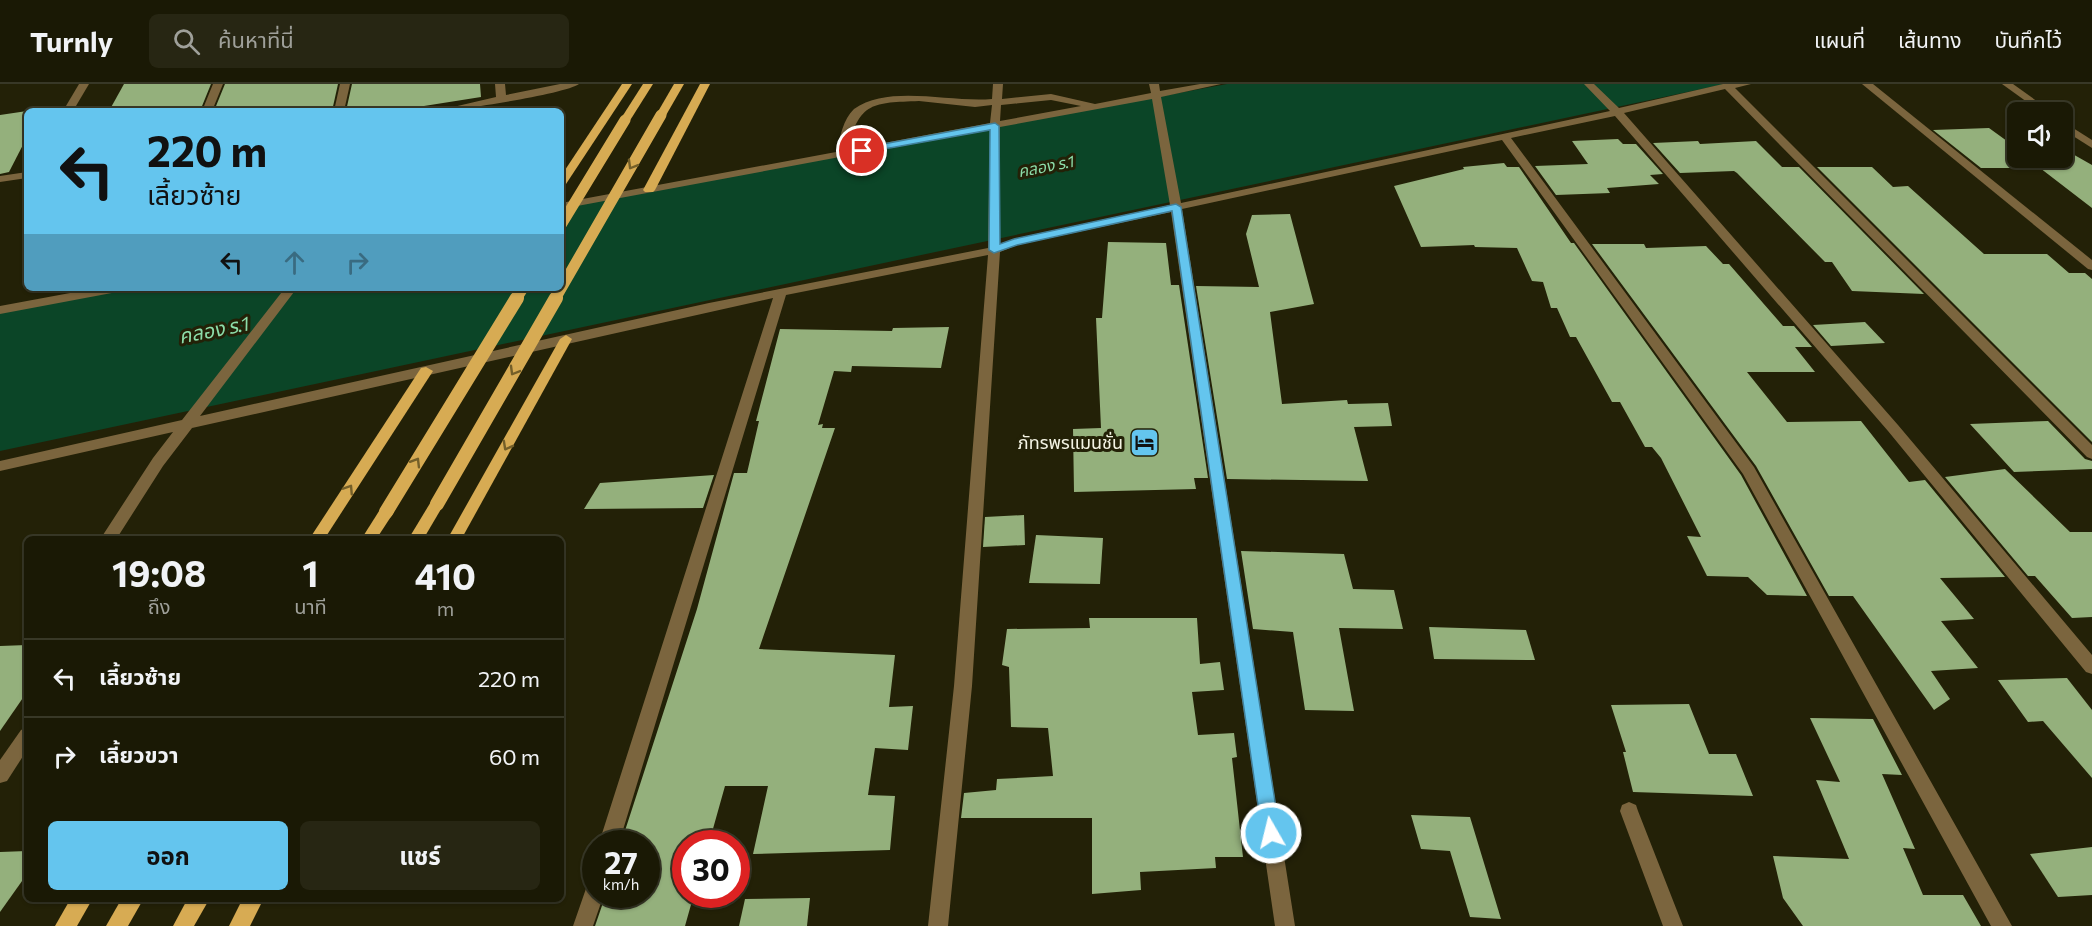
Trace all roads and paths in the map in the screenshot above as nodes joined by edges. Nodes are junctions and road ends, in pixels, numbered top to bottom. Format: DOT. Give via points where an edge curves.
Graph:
graph roads {
  1 [pos="84,84"];
  2 [pos="218,84"];
  3 [pos="345,84"];
  4 [pos="500,84"];
  5 [pos="574,84"];
  6 [pos="627,84"];
  7 [pos="648,84"];
  8 [pos="679,84"];
  9 [pos="705,84"];
  10 [pos="998,84"];
  11 [pos="1216,84"];
  12 [pos="1588,84"];
  13 [pos="1746,84"];
  14 [pos="1867,84"];
  15 [pos="2007,84"];
  16 [pos="1727,86"];
  17 [pos="1156,94"];
  18 [pos="501,100"];
  19 [pos="2032,102"];
  20 [pos="997,104"];
  21 [pos="1097,106"];
  22 [pos="70,108"];
  23 [pos="208,108"];
  24 [pos="340,108"];
  25 [pos="457,108"];
  26 [pos="1617,112"];
  27 [pos="995,126"];
  28 [pos="2073,132"];
  29 [pos="1504,136"];
  30 [pos="2092,145"];
  31 [pos="840,155"];
  32 [pos="24,175"];
  33 [pos="0,179"];
  34 [pos="564,179"];
  35 [pos="649,190"];
  36 [pos="1175,202"];
  37 [pos="564,205"];
  38 [pos="564,220"];
  39 [pos="994,250"];
  40 [pos="2092,266"];
  41 [pos="564,283"];
  42 [pos="101,291"];
  43 [pos="289,291"];
  44 [pos="521,291"];
  45 [pos="560,291"];
  46 [pos="782,292"];
  47 [pos="0,310"];
  48 [pos="566,339"];
  49 [pos="426,371"];
  50 [pos="186,425"];
  51 [pos="2092,454"];
  52 [pos="0,466"];
  53 [pos="110,536"];
  54 [pos="318,536"];
  55 [pos="370,536"];
  56 [pos="417,536"];
  57 [pos="456,536"];
  58 [pos="2092,667"];
  59 [pos="24,739"];
  60 [pos="0,775"];
  61 [pos="1629,811"];
  62 [pos="613,830"];
  63 [pos="80,902"];
  64 [pos="131,902"];
  65 [pos="198,902"];
  66 [pos="252,902"];
  67 [pos="590,908"];
  68 [pos="65,926"];
  69 [pos="116,926"];
  70 [pos="183,926"];
  71 [pos="238,926"];
  72 [pos="584,926"];
  73 [pos="938,926"];
  74 [pos="1285,926"];
  75 [pos="1673,926"];
  76 [pos="2002,926"];
  1 -- 22 [label="street"];
  2 -- 23 [label="street"];
  3 -- 24 [label="street"];
  4 -- 18 [label="street"];
  5 -- 18 [label="street"];
  6 -- 34 [label="main road"];
  7 -- 38 [label="main road, bridge"];
  8 -- 41 [label="main road, one-way, bridge"];
  9 -- 35 [label="main road"];
  10 -- 20 [label="street"];
  11 -- 17 [label="street"];
  12 -- 26 [label="street"];
  13 -- 16 [label="street"];
  14 -- 40 [label="street"];
  15 -- 19 [label="street"];
  16 -- 26 [label="street"];
  16 -- 51 [label="street"];
  17 -- 21 [label="street"];
  17 -- 36 [label="street"];
  18 -- 25 [label="street"];
  20 -- 21 [label="street" via="1051,97"];
  20 -- 27 [label="street"];
  20 -- 31 [label="street" via="919,98 878,100 857,112"];
  21 -- 27 [label="street"];
  26 -- 29 [label="street"];
  26 -- 58 [label="street" via="1893,428"];
  27 -- 31 [label="street"];
  27 -- 39 [label="street"];
  28 -- 30 [label="street"];
  29 -- 36 [label="street"];
  29 -- 76 [label="street" via="1749,471"];
  31 -- 35 [label="street"];
  32 -- 33 [label="street"];
  35 -- 37 [label="street"];
  36 -- 39 [label="street"];
  36 -- 74 [label="street"];
  39 -- 46 [label="street"];
  39 -- 73 [label="street" via="963,686"];
  42 -- 47 [label="street"];
  43 -- 50 [label="street"];
  55 -- 44 [label="main road, one-way, bridge"];
  45 -- 56 [label="main road, one-way, bridge"];
  46 -- 48 [label="street"];
  46 -- 62 [label="street"];
  48 -- 49 [label="street"];
  48 -- 57 [label="main road, one-way"];
  49 -- 50 [label="street"];
  54 -- 49 [label="main road, one-way"];
  50 -- 52 [label="street"];
  50 -- 53 [label="street"];
  59 -- 60 [label="street"];
  61 -- 75 [label="street"];
  63 -- 68 [label="main road"];
  64 -- 69 [label="main road"];
  65 -- 70 [label="main road"];
  66 -- 71 [label="main road"];
  67 -- 72 [label="street"];
}
